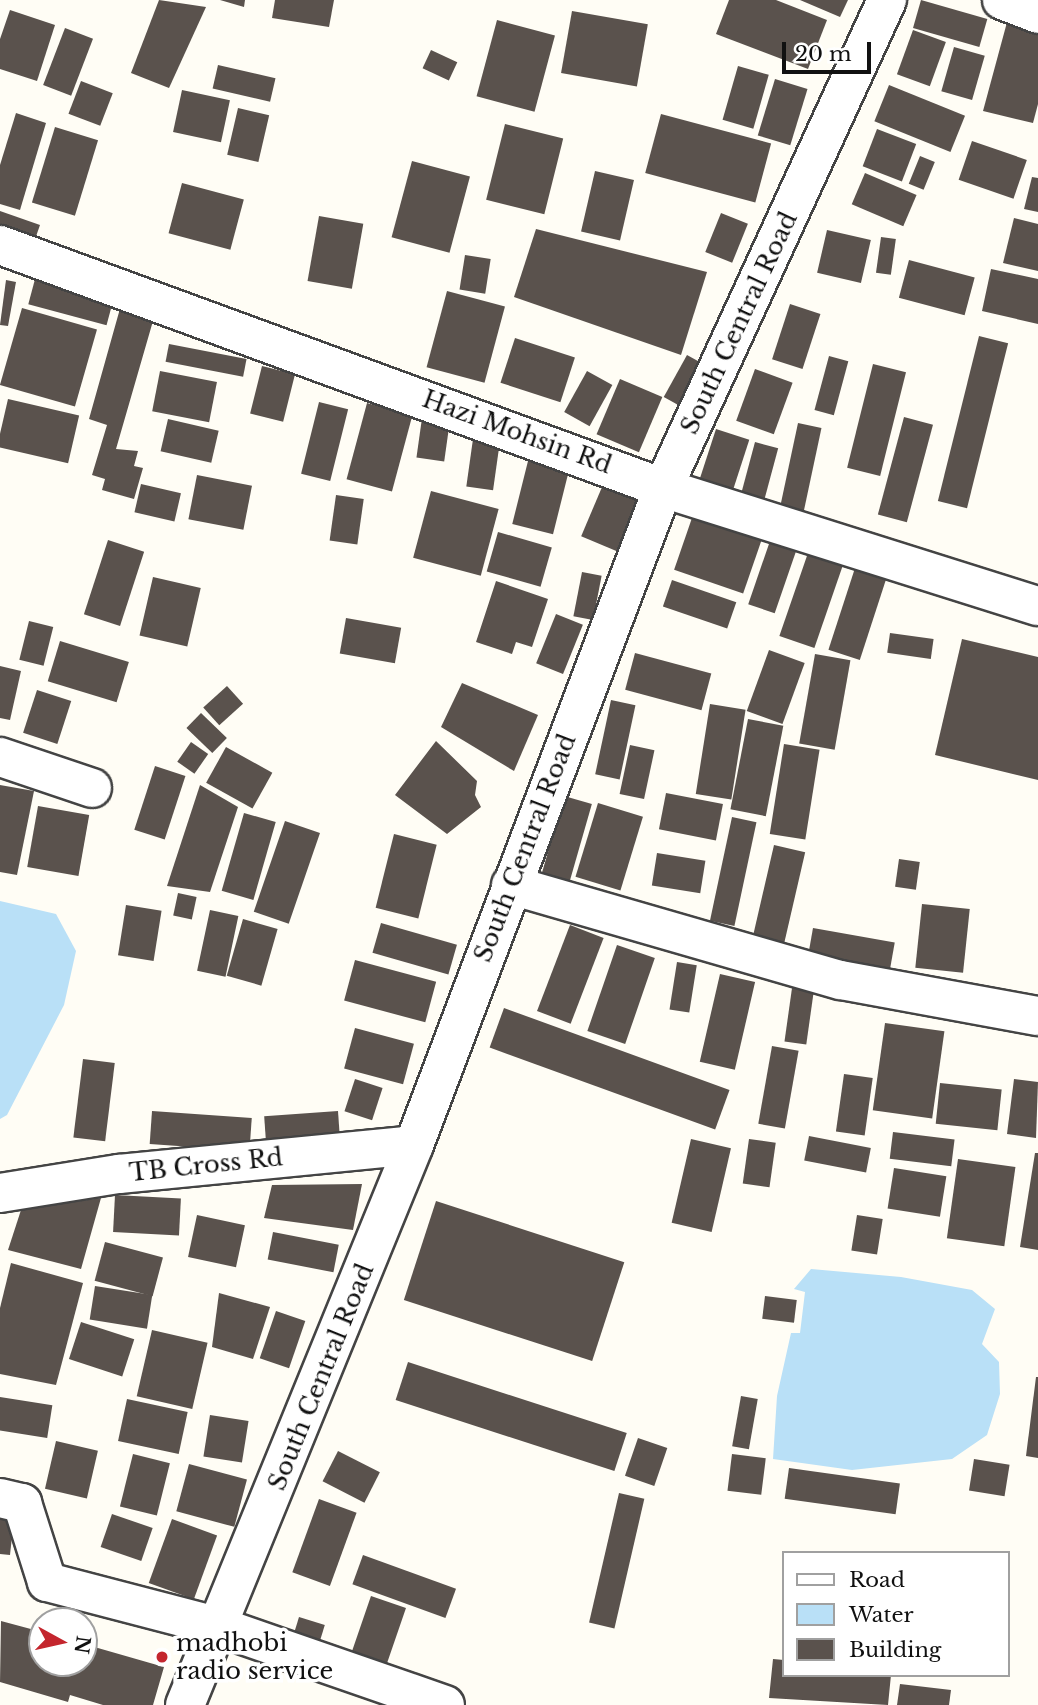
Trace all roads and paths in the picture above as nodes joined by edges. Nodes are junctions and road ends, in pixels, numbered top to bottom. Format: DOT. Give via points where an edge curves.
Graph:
graph roads {
  1 [pos="887,0"];
  2 [pos="1002,0"];
  3 [pos="1038,14"];
  4 [pos="0,245"];
  5 [pos="663,488"];
  6 [pos="1038,606"];
  7 [pos="0,757"];
  8 [pos="92,788"];
  9 [pos="510,885"];
  10 [pos="1038,1016"];
  11 [pos="414,1145"];
  12 [pos="0,1194"];
  13 [pos="0,1498"];
  14 [pos="220,1627"];
  15 [pos="185,1705"];
  16 [pos="445,1705"];
  1 -- 5 [label="street, South Central Road"];
  2 -- 3 [label="street"];
  4 -- 5 [label="street, Hazi Mohsin Rd"];
  5 -- 6 [label="street, Hazi Mohsin Rd"];
  5 -- 9 [label="street, South Central Road"];
  7 -- 8 [label="street"];
  9 -- 10 [label="street" via="841,980"];
  9 -- 11 [label="street, South Central Road"];
  11 -- 12 [label="street, TB Cross Rd" via="119,1174"];
  11 -- 14 [label="street, South Central Road"];
  13 -- 14 [label="street" via="22,1503 47,1582"];
  14 -- 15 [label="street, South Central Road"];
  14 -- 16 [label="street"];
}
